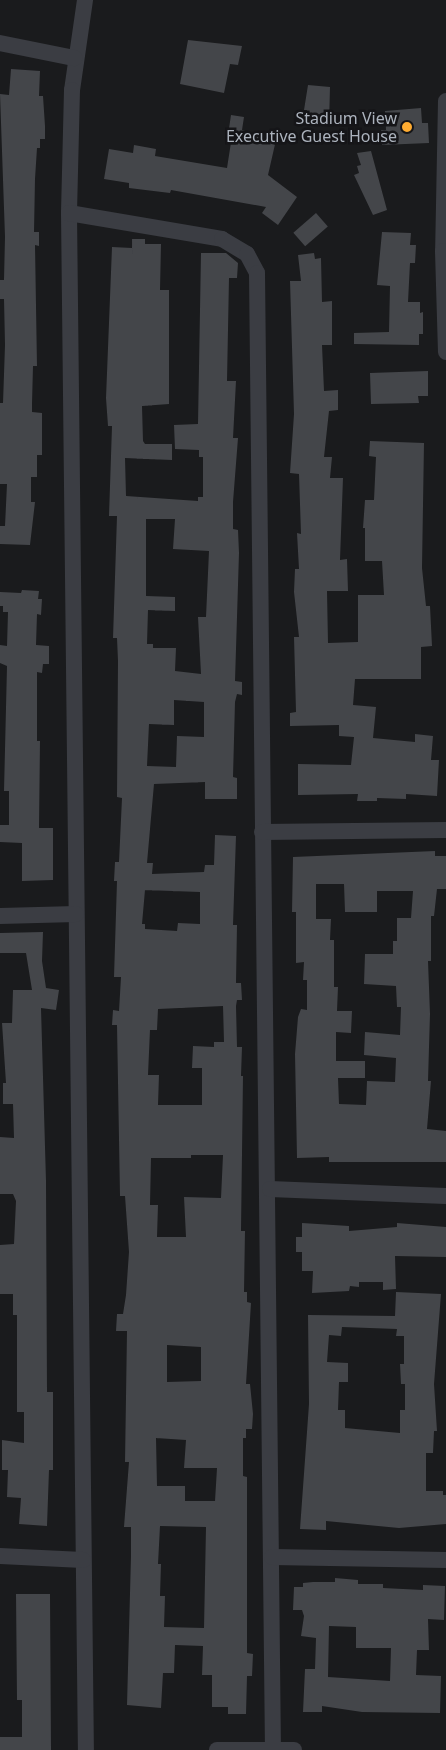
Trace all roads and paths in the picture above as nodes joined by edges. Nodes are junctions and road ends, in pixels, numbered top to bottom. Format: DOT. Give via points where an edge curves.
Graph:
graph roads {
  1 [pos="85,0"];
  2 [pos="0,43"];
  3 [pos="74,58"];
  4 [pos="446,101"];
  5 [pos="445,184"];
  6 [pos="69,213"];
  7 [pos="446,352"];
  8 [pos="446,830"];
  9 [pos="262,832"];
  10 [pos="76,914"];
  11 [pos="0,916"];
  12 [pos="270,1189"];
  13 [pos="446,1196"];
  14 [pos="0,1556"];
  15 [pos="272,1556"];
  16 [pos="83,1560"];
  17 [pos="446,1560"];
  18 [pos="273,1749"];
  19 [pos="86,1750"];
  20 [pos="217,1750"];
  21 [pos="294,1750"];
  1 -- 3 [label="street"];
  2 -- 3 [label="street"];
  3 -- 6 [label="street"];
  4 -- 5 [label="street"];
  5 -- 7 [label="street"];
  6 -- 9 [label="street" via="222,239 247,254 257,273"];
  6 -- 10 [label="street"];
  8 -- 9 [label="street"];
  9 -- 12 [label="street"];
  10 -- 11 [label="street"];
  10 -- 16 [label="street"];
  12 -- 13 [label="street"];
  12 -- 15 [label="street"];
  14 -- 16 [label="street"];
  15 -- 17 [label="street"];
  15 -- 18 [label="street"];
  16 -- 19 [label="street"];
  18 -- 20 [label="street"];
  18 -- 21 [label="street"];
}
